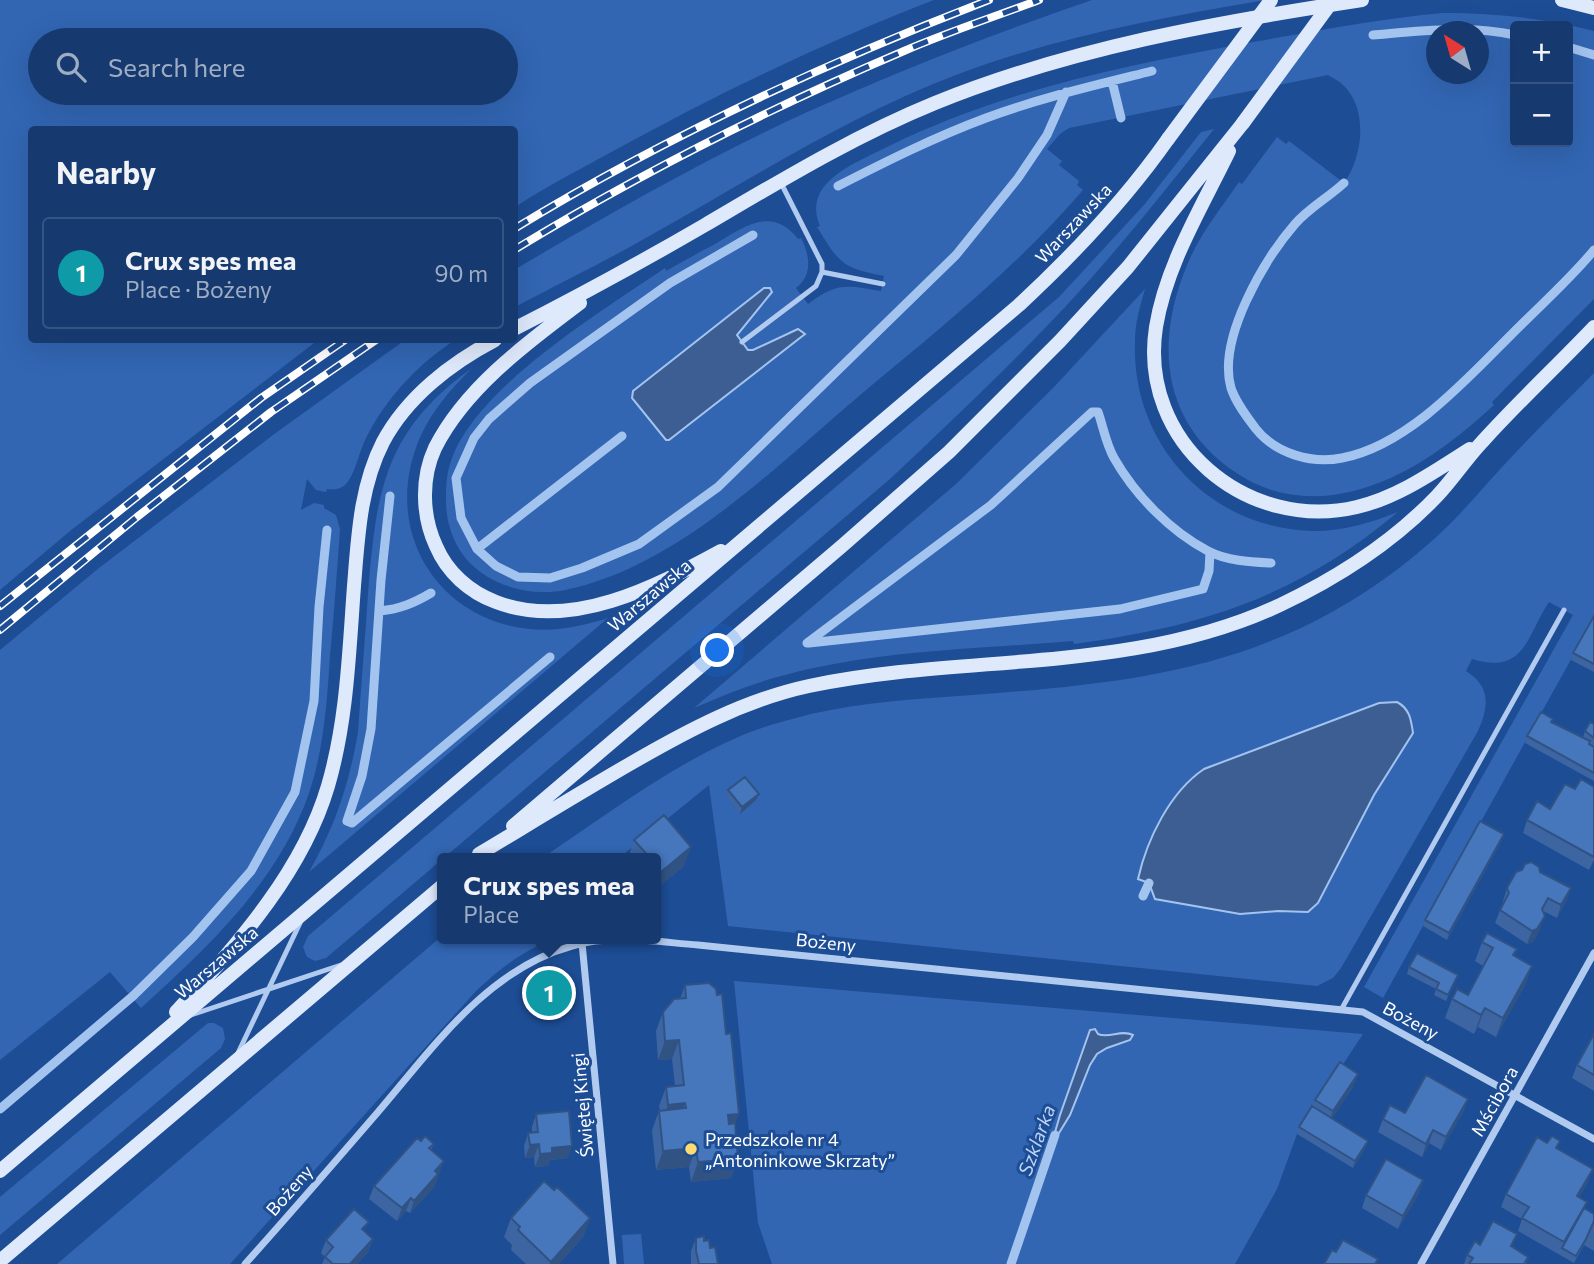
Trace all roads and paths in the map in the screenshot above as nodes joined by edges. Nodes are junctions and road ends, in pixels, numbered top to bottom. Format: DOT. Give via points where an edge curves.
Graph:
graph roads {
  1 [pos="1271,0"];
  2 [pos="1333,0"];
  3 [pos="1362,0"];
  4 [pos="1562,0"];
  5 [pos="1594,8"];
  6 [pos="1243,123"];
  7 [pos="780,181"];
  8 [pos="822,272"];
  9 [pos="615,278"];
  10 [pos="883,284"];
  11 [pos="518,327"];
  12 [pos="1594,327"];
  13 [pos="743,342"];
  14 [pos="490,343"];
  15 [pos="1480,443"];
  16 [pos="755,530"];
  17 [pos="1564,610"];
  18 [pos="481,853"];
  19 [pos="482,853"];
  20 [pos="437,890"];
  21 [pos="305,911"];
  22 [pos="661,942"];
  23 [pos="578,944"];
  24 [pos="582,944"];
  25 [pos="1594,953"];
  26 [pos="354,961"];
  27 [pos="268,990"];
  28 [pos="1341,1010"];
  29 [pos="178,1019"];
  30 [pos="234,1063"];
  31 [pos="115,1073"];
  32 [pos="1516,1095"];
  33 [pos="1594,1139"];
  34 [pos="0,1171"];
  35 [pos="0,1261"];
  36 [pos="245,1264"];
  37 [pos="613,1264"];
  38 [pos="1421,1264"];
  1 -- 16 [label="main road, Warszawska, bridge" via="1129,191 1046,280"];
  2 -- 6 [label="main road, bridge"];
  3 -- 7 [label="main road" via="1125,44 1024,71 889,123"];
  4 -- 5 [label="main road"];
  6 -- 15 [label="main road" via="1176,261 1156,327 1154,357 1160,396 1188,450 1216,477 1253,500 1314,512 1383,499"];
  6 -- 18 [label="main road" via="1128,267 949,452"];
  7 -- 8 [label="lane" via="820,256"];
  7 -- 9 [label="main road"];
  8 -- 10 [label="lane"];
  8 -- 13 [label="lane" via="816,286"];
  9 -- 11 [label="main road"];
  9 -- 16 [label="main road" via="513,357 450,424 434,451 426,481 425,510 437,549 455,576 478,595 516,608 556,612 595,605 658,582"];
  12 -- 15 [label="main road"];
  14 -- 31 [label="main road" via="448,370 414,401 384,440 372,469 360,517 341,727 328,786 311,831 288,873 250,925 155,1035"];
  15 -- 19 [label="main road" via="1438,495 1393,537 1317,585 1239,622 1152,647 849,678 781,694 710,719"];
  16 -- 21 [label="main road, Warszawska"];
  17 -- 28 [label="lane"];
  20 -- 26 [label="main road"];
  21 -- 27 [label="lane"];
  21 -- 29 [label="main road, Warszawska"];
  22 -- 28 [label="street, Bożeny"];
  23 -- 36 [label="street, Bożeny" via="526,965 478,1002"];
  24 -- 37 [label="street, Świętej Kingi"];
  25 -- 32 [label="street, Mścibora"];
  26 -- 27 [label="lane"];
  26 -- 30 [label="main road"];
  27 -- 29 [label="lane"];
  27 -- 30 [label="lane"];
  28 -- 32 [label="street, Bożeny" via="1363,1012"];
  29 -- 31 [label="main road, Warszawska"];
  30 -- 35 [label="main road"];
  31 -- 34 [label="main road, Warszawska"];
  32 -- 33 [label="street, Bożeny"];
  32 -- 38 [label="street, Mścibora"];
}
